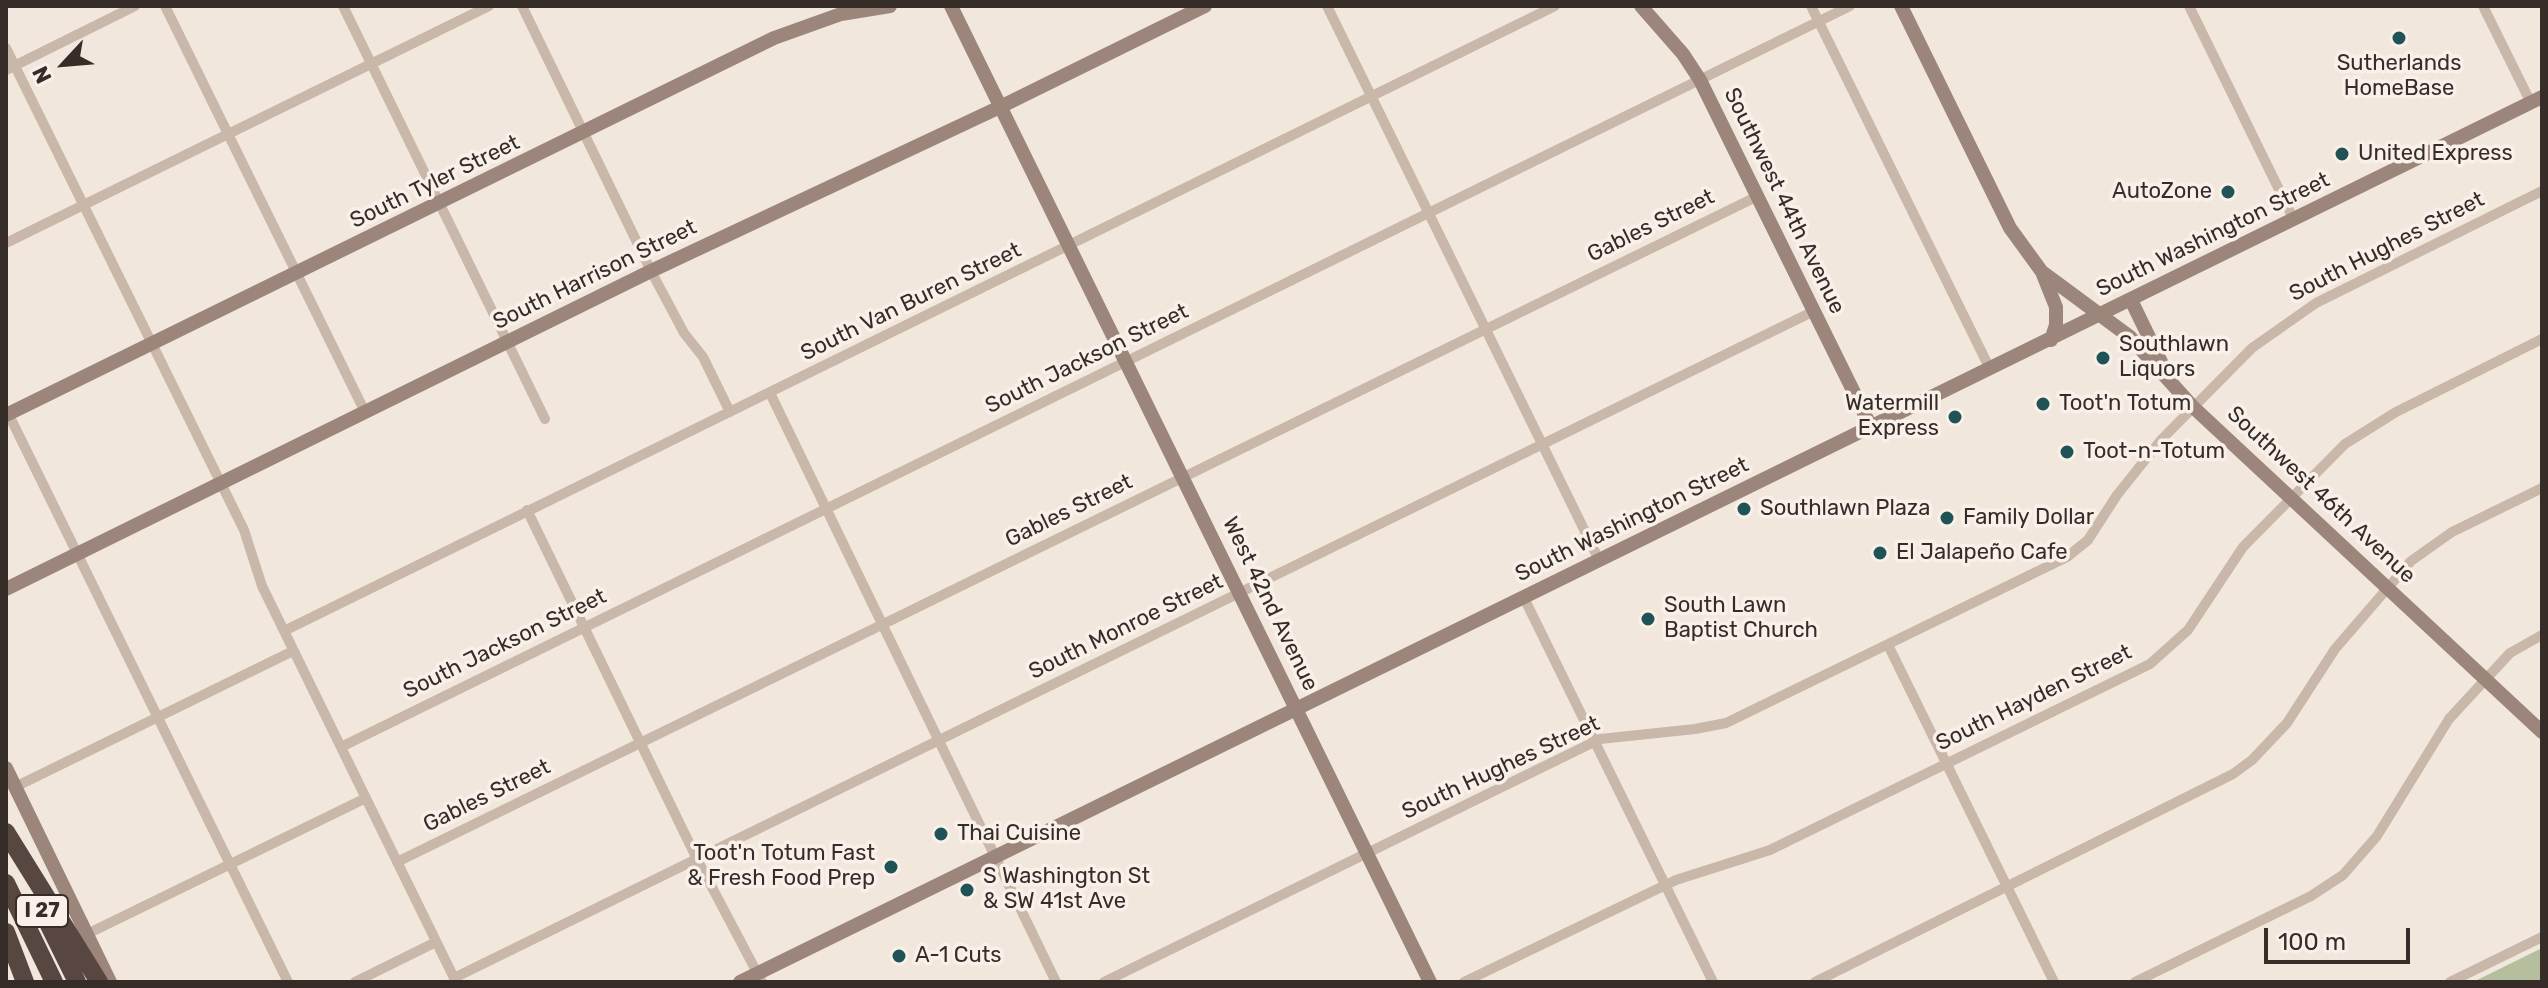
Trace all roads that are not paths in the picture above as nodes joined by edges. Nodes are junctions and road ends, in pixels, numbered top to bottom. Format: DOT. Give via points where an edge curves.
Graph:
graph roads {
  1 [pos="135,6"];
  2 [pos="165,6"];
  3 [pos="343,6"];
  4 [pos="489,6"];
  5 [pos="522,6"];
  6 [pos="890,6"];
  7 [pos="951,6"];
  8 [pos="1205,6"];
  9 [pos="1327,6"];
  10 [pos="1555,6"];
  11 [pos="1641,6"];
  12 [pos="1811,6"];
  13 [pos="1850,6"];
  14 [pos="1901,6"];
  15 [pos="2189,6"];
  16 [pos="2483,6"];
  17 [pos="1819,21"];
  18 [pos="6,48"];
  19 [pos="371,64"];
  20 [pos="10,68"];
  21 [pos="1700,80"];
  22 [pos="1372,97"];
  23 [pos="2536,100"];
  24 [pos="1000,107"];
  25 [pos="583,132"];
  26 [pos="229,133"];
  27 [pos="2542,191"];
  28 [pos="1758,196"];
  29 [pos="441,204"];
  30 [pos="84,205"];
  31 [pos="1428,214"];
  32 [pos="2294,220"];
  33 [pos="6,243"];
  34 [pos="1070,246"];
  35 [pos="651,271"];
  36 [pos="2042,272"];
  37 [pos="297,275"];
  38 [pos="2131,300"];
  39 [pos="1814,311"];
  40 [pos="2102,315"];
  41 [pos="1485,329"];
  42 [pos="2542,339"];
  43 [pos="2051,340"];
  44 [pos="508,342"];
  45 [pos="153,344"];
  46 [pos="1126,361"];
  47 [pos="1990,369"];
  48 [pos="770,393"];
  49 [pos="2188,401"];
  50 [pos="365,412"];
  51 [pos="730,412"];
  52 [pos="7,413"];
  53 [pos="545,419"];
  54 [pos="1871,427"];
  55 [pos="1542,445"];
  56 [pos="1182,477"];
  57 [pos="221,483"];
  58 [pos="2542,488"];
  59 [pos="2290,497"];
  60 [pos="827,509"];
  61 [pos="527,510"];
  62 [pos="78,554"];
  63 [pos="1599,560"];
  64 [pos="2387,586"];
  65 [pos="6,589"];
  66 [pos="1240,593"];
  67 [pos="1524,598"];
  68 [pos="883,625"];
  69 [pos="584,627"];
  70 [pos="284,631"];
  71 [pos="2542,635"];
  72 [pos="1888,645"];
  73 [pos="293,651"];
  74 [pos="2485,678"];
  75 [pos="1298,709"];
  76 [pos="158,718"];
  77 [pos="2542,732"];
  78 [pos="939,740"];
  79 [pos="1595,741"];
  80 [pos="641,743"];
  81 [pos="341,747"];
  82 [pos="1946,764"];
  83 [pos="6,771"];
  84 [pos="15,787"];
  85 [pos="366,798"];
  86 [pos="6,832"];
  87 [pos="6,840"];
  88 [pos="1368,854"];
  89 [pos="996,857"];
  90 [pos="697,859"];
  91 [pos="397,862"];
  92 [pos="231,864"];
  93 [pos="6,883"];
  94 [pos="1665,885"];
  95 [pos="2007,888"];
  96 [pos="6,932"];
  97 [pos="87,934"];
  98 [pos="2542,937"];
  99 [pos="436,942"];
  100 [pos="13,974"];
  101 [pos="759,978"];
  102 [pos="455,980"];
  103 [pos="54,982"];
  104 [pos="77,982"];
  105 [pos="99,982"];
  106 [pos="110,982"];
  107 [pos="288,982"];
  108 [pos="355,982"];
  109 [pos="740,982"];
  110 [pos="1056,982"];
  111 [pos="1104,982"];
  112 [pos="1430,982"];
  113 [pos="1464,982"];
  114 [pos="1713,982"];
  115 [pos="1815,982"];
  116 [pos="2054,982"];
  117 [pos="2135,982"];
  118 [pos="2450,982"];
  1 -- 20 [label="street"];
  2 -- 26 [label="street"];
  3 -- 19 [label="street"];
  4 -- 19 [label="street"];
  5 -- 25 [label="street"];
  6 -- 25 [label="main road, South Tyler Street" via="800,28"];
  7 -- 24 [label="main road, West 42nd Avenue"];
  8 -- 24 [label="main road, South Harrison Street"];
  9 -- 22 [label="street"];
  10 -- 22 [label="street, South Van Buren Street"];
  11 -- 21 [label="main road, Southwest 44th Avenue"];
  12 -- 17 [label="street"];
  13 -- 17 [label="street, South Jackson Street"];
  14 -- 36 [label="main road, Southwest 46th Avenue" via="2010,228"];
  15 -- 32 [label="street"];
  16 -- 23 [label="street"];
  17 -- 21 [label="street, South Jackson Street"];
  17 -- 47 [label="street"];
  18 -- 20 [label="street"];
  19 -- 26 [label="street"];
  19 -- 29 [label="street"];
  20 -- 30 [label="street"];
  21 -- 28 [label="main road, Southwest 44th Avenue"];
  21 -- 31 [label="street, South Jackson Street"];
  22 -- 31 [label="street"];
  22 -- 34 [label="street, South Van Buren Street"];
  23 -- 32 [label="main road, South Washington Street"];
  24 -- 34 [label="main road, West 42nd Avenue"];
  24 -- 35 [label="main road, South Harrison Street"];
  25 -- 29 [label="main road, South Tyler Street"];
  25 -- 35 [label="street"];
  26 -- 30 [label="street"];
  26 -- 37 [label="street"];
  27 -- 49 [label="street, South Hughes Street" via="2316,303"];
  28 -- 39 [label="main road, Southwest 44th Avenue"];
  28 -- 41 [label="street, Gables Street"];
  29 -- 37 [label="main road, South Tyler Street"];
  29 -- 44 [label="street"];
  30 -- 33 [label="street"];
  30 -- 45 [label="street"];
  31 -- 41 [label="street"];
  31 -- 46 [label="street, South Jackson Street"];
  32 -- 38 [label="main road, South Washington Street"];
  34 -- 46 [label="main road, West 42nd Avenue"];
  34 -- 48 [label="street, South Van Buren Street"];
  35 -- 44 [label="main road, South Harrison Street"];
  35 -- 51 [label="street"];
  36 -- 40 [label="main road, Southwest 46th Avenue"];
  36 -- 43 [label="main road" via="2056,307"];
  37 -- 45 [label="main road, South Tyler Street"];
  37 -- 50 [label="street"];
  38 -- 40 [label="main road, South Washington Street"];
  38 -- 49 [label="main road"];
  39 -- 54 [label="main road, Southwest 44th Avenue"];
  39 -- 55 [label="street, South Monroe Street"];
  40 -- 43 [label="main road, South Washington Street"];
  40 -- 49 [label="main road, Southwest 46th Avenue" via="2130,337"];
  41 -- 55 [label="street"];
  41 -- 56 [label="street, Gables Street"];
  42 -- 59 [label="street, South Hayden Street" via="2367,428"];
  43 -- 47 [label="main road, South Washington Street"];
  44 -- 50 [label="main road, South Harrison Street"];
  44 -- 53 [label="street"];
  45 -- 52 [label="main road, South Tyler Street"];
  45 -- 57 [label="street"];
  46 -- 56 [label="main road, West 42nd Avenue"];
  46 -- 60 [label="street, South Jackson Street"];
  47 -- 54 [label="main road, South Washington Street"];
  48 -- 51 [label="street, South Van Buren Street"];
  48 -- 60 [label="street"];
  49 -- 59 [label="main road, Southwest 46th Avenue"];
  49 -- 72 [label="street, South Hughes Street" via="2079,549"];
  50 -- 57 [label="main road, South Harrison Street"];
  51 -- 61 [label="street, South Van Buren Street"];
  52 -- 62 [label="street"];
  54 -- 63 [label="main road, South Washington Street"];
  55 -- 63 [label="street"];
  55 -- 66 [label="street, South Monroe Street"];
  56 -- 66 [label="main road, West 42nd Avenue"];
  56 -- 68 [label="street, Gables Street"];
  57 -- 62 [label="main road, South Harrison Street"];
  57 -- 70 [label="street"];
  58 -- 64 [label="street" via="2452,532"];
  59 -- 64 [label="main road, Southwest 46th Avenue"];
  59 -- 82 [label="street, South Hayden Street" via="2243,547 2197,619 2166,652 2134,673"];
  60 -- 68 [label="street"];
  60 -- 69 [label="street, South Jackson Street"];
  61 -- 69 [label="street"];
  61 -- 70 [label="street, South Van Buren Street"];
  62 -- 65 [label="main road, South Harrison Street"];
  62 -- 76 [label="street"];
  63 -- 67 [label="main road, South Washington Street"];
  64 -- 74 [label="main road, Southwest 46th Avenue"];
  64 -- 95 [label="street" via="2335,649 2287,723 2252,760 2207,790"];
  66 -- 75 [label="main road, West 42nd Avenue"];
  66 -- 78 [label="street, South Monroe Street"];
  67 -- 75 [label="main road, South Washington Street"];
  67 -- 79 [label="street"];
  68 -- 78 [label="street"];
  68 -- 80 [label="street, Gables Street"];
  69 -- 80 [label="street"];
  69 -- 81 [label="street, South Jackson Street"];
  70 -- 73 [label="street"];
  71 -- 74 [label="street" via="2510,653"];
  72 -- 79 [label="street, South Hughes Street" via="1726,723"];
  72 -- 82 [label="street"];
  73 -- 76 [label="street"];
  73 -- 81 [label="street"];
  74 -- 77 [label="main road, Southwest 46th Avenue"];
  74 -- 117 [label="street" via="2449,719 2377,836 2343,875 2311,896"];
  75 -- 88 [label="main road, West 42nd Avenue"];
  75 -- 89 [label="main road, South Washington Street"];
  76 -- 84 [label="street"];
  76 -- 92 [label="street"];
  78 -- 89 [label="street"];
  78 -- 90 [label="street, South Monroe Street"];
  79 -- 88 [label="street, South Hughes Street"];
  79 -- 94 [label="street"];
  80 -- 90 [label="street"];
  80 -- 91 [label="street, Gables Street"];
  81 -- 85 [label="street"];
  82 -- 94 [label="street, South Hayden Street" via="1770,850"];
  82 -- 95 [label="street"];
  83 -- 84 [label="main road"];
  84 -- 97 [label="main road"];
  85 -- 91 [label="street"];
  85 -- 92 [label="street"];
  86 -- 105 [label="highway"];
  87 -- 104 [label="highway, I 27"];
  88 -- 111 [label="street, South Hughes Street"];
  88 -- 112 [label="main road, West 42nd Avenue"];
  89 -- 101 [label="main road, South Washington Street"];
  89 -- 110 [label="street"];
  90 -- 101 [label="street"];
  90 -- 102 [label="street, South Monroe Street"];
  91 -- 99 [label="street"];
  92 -- 97 [label="street"];
  92 -- 107 [label="street"];
  93 -- 103 [label="highway, I 27"];
  94 -- 113 [label="street, South Hayden Street"];
  94 -- 114 [label="street"];
  95 -- 115 [label="street"];
  95 -- 116 [label="street"];
  96 -- 100 [label="highway"];
  97 -- 106 [label="main road"];
  98 -- 118 [label="street"];
  99 -- 102 [label="street"];
  99 -- 108 [label="street"];
  101 -- 109 [label="main road, South Washington Street"];
}
